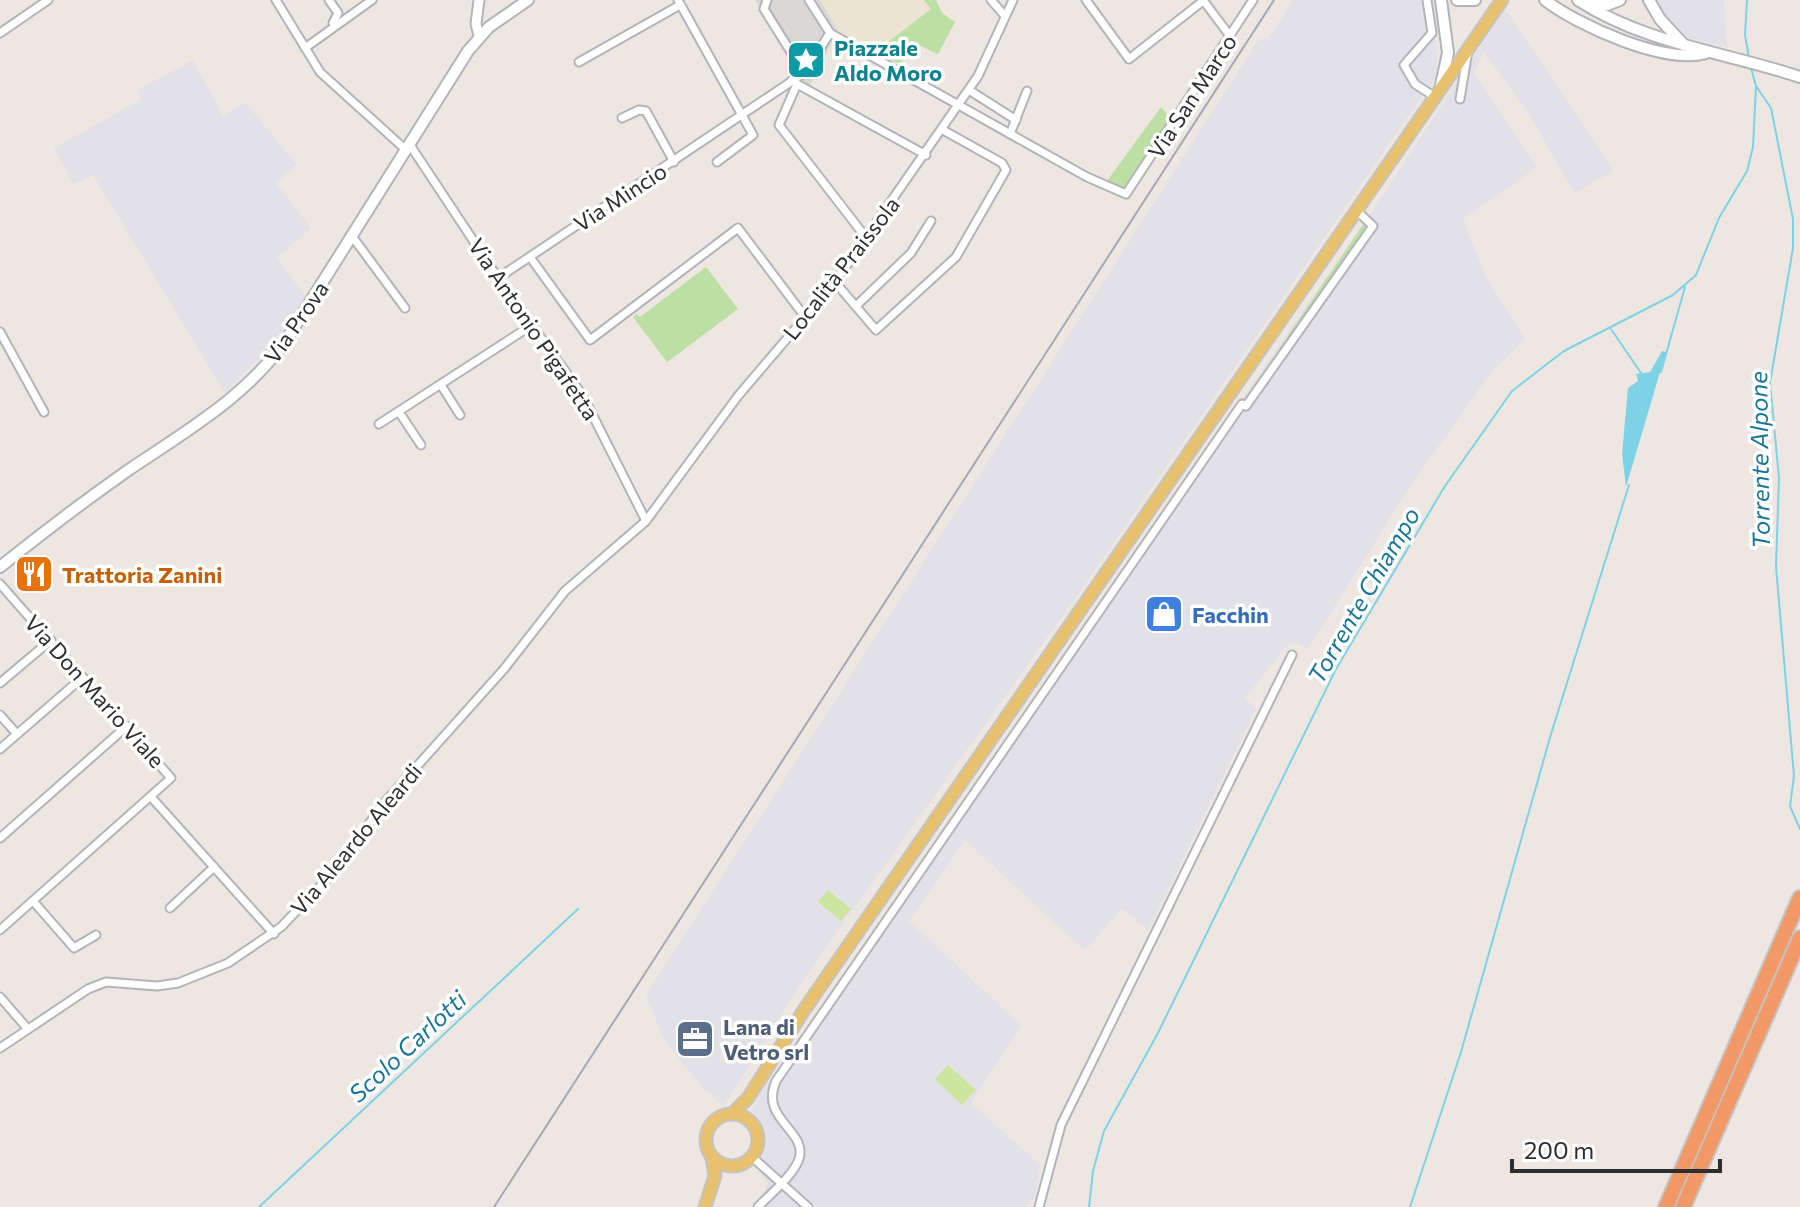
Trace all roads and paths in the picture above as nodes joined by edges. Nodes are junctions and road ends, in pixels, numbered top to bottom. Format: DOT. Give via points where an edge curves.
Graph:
graph roads {
  1 [pos="48,0"];
  2 [pos="276,0"];
  3 [pos="329,0"];
  4 [pos="372,0"];
  5 [pos="528,0"];
  6 [pos="809,0"];
  7 [pos="991,0"];
  8 [pos="1013,0"];
  9 [pos="1086,0"];
  10 [pos="1203,0"];
  11 [pos="1253,0"];
  12 [pos="1427,0"];
  13 [pos="1441,0"];
  14 [pos="1457,0"];
  15 [pos="1475,0"];
  16 [pos="1502,0"];
  17 [pos="1545,0"];
  18 [pos="1620,0"];
  19 [pos="762,1"];
  20 [pos="1580,1"];
  21 [pos="478,2"];
  22 [pos="679,2"];
  23 [pos="1651,5"];
  24 [pos="338,13"];
  25 [pos="1005,16"];
  26 [pos="346,20"];
  27 [pos="332,25"];
  28 [pos="489,27"];
  29 [pos="1637,31"];
  30 [pos="0,33"];
  31 [pos="830,33"];
  32 [pos="479,36"];
  33 [pos="1230,36"];
  34 [pos="1685,46"];
  35 [pos="305,48"];
  36 [pos="1469,48"];
  37 [pos="1708,52"];
  38 [pos="579,62"];
  39 [pos="804,73"];
  40 [pos="1800,77"];
  41 [pos="795,82"];
  42 [pos="969,90"];
  43 [pos="1027,91"];
  44 [pos="1438,93"];
  45 [pos="1460,99"];
  46 [pos="958,105"];
  47 [pos="740,116"];
  48 [pos="622,118"];
  49 [pos="1016,120"];
  50 [pos="943,130"];
  51 [pos="1010,134"];
  52 [pos="408,147"];
  53 [pos="926,155"];
  54 [pos="674,162"];
  55 [pos="717,162"];
  56 [pos="1357,211"];
  57 [pos="931,221"];
  58 [pos="352,236"];
  59 [pos="867,239"];
  60 [pos="530,257"];
  61 [pos="498,278"];
  62 [pos="835,282"];
  63 [pos="857,305"];
  64 [pos="405,308"];
  65 [pos="805,317"];
  66 [pos="532,325"];
  67 [pos="0,332"];
  68 [pos="441,385"];
  69 [pos="1229,395"];
  70 [pos="1242,404"];
  71 [pos="44,412"];
  72 [pos="399,412"];
  73 [pos="460,415"];
  74 [pos="379,424"];
  75 [pos="421,445"];
  76 [pos="646,521"];
  77 [pos="1,564"];
  78 [pos="0,584"];
  79 [pos="51,640"];
  80 [pos="1292,655"];
  81 [pos="83,677"];
  82 [pos="0,683"];
  83 [pos="0,715"];
  84 [pos="127,726"];
  85 [pos="16,733"];
  86 [pos="0,749"];
  87 [pos="152,798"];
  88 [pos="0,838"];
  89 [pos="214,867"];
  90 [pos="1800,898"];
  91 [pos="33,901"];
  92 [pos="170,908"];
  93 [pos="0,930"];
  94 [pos="274,934"];
  95 [pos="96,935"];
  96 [pos="1800,938"];
  97 [pos="0,997"];
  98 [pos="27,1028"];
  99 [pos="0,1048"];
  100 [pos="759,1079"];
  101 [pos="733,1113"];
  102 [pos="749,1120"];
  103 [pos="712,1157"];
  104 [pos="752,1157"];
  105 [pos="735,1166"];
  106 [pos="780,1183"];
  107 [pos="712,1189"];
  108 [pos="705,1207"];
  109 [pos="758,1207"];
  110 [pos="808,1207"];
  111 [pos="1039,1207"];
  112 [pos="1666,1207"];
  113 [pos="1683,1207"];
  1 -- 30 [label="street"];
  2 -- 35 [label="street, Via Antonio Pigafetta"];
  3 -- 24 [label="street"];
  4 -- 26 [label="street"];
  5 -- 28 [label="main road, Via Prova"];
  6 -- 31 [label="street"];
  7 -- 25 [label="street"];
  8 -- 25 [label="street, Località Praissola"];
  9 -- 10 [label="street" via="1129,59"];
  10 -- 33 [label="street"];
  11 -- 33 [label="street, Via San Marco"];
  12 -- 44 [label="street" via="1432,33 1404,65 1415,84"];
  13 -- 44 [label="main road" via="1448,53"];
  14 -- 15 [label="main road"];
  16 -- 36 [label="main road"];
  17 -- 37 [label="main road" via="1574,22 1611,36 1672,54"];
  18 -- 20 [label="main road" via="1607,5"];
  19 -- 39 [label="street"];
  20 -- 29 [label="main road"];
  21 -- 28 [label="street"];
  21 -- 32 [label="street"];
  22 -- 38 [label="street"];
  22 -- 47 [label="street"];
  23 -- 29 [label="main road" via="1648,26"];
  23 -- 34 [label="main road"];
  24 -- 26 [label="street"];
  24 -- 27 [label="street"];
  25 -- 42 [label="street, Località Praissola"];
  26 -- 27 [label="street"];
  27 -- 35 [label="street"];
  28 -- 32 [label="main road, Via Prova"];
  29 -- 34 [label="main road"];
  31 -- 39 [label="street"];
  31 -- 46 [label="street"];
  32 -- 52 [label="main road, Via Prova"];
  33 -- 51 [label="street, Via San Marco" via="1130,191 1118,193"];
  34 -- 37 [label="main road"];
  35 -- 52 [label="street, Via Antonio Pigafetta" via="320,72"];
  36 -- 44 [label="main road"];
  36 -- 45 [label="street"];
  37 -- 40 [label="main road"];
  39 -- 41 [label="street, Via Mincio"];
  41 -- 47 [label="street, Via Mincio"];
  41 -- 53 [label="street"];
  41 -- 59 [label="street" via="779,125"];
  42 -- 46 [label="street, Località Praissola"];
  42 -- 49 [label="street"];
  43 -- 49 [label="street"];
  44 -- 56 [label="main road"];
  46 -- 50 [label="street, Località Praissola"];
  46 -- 51 [label="street"];
  47 -- 54 [label="street, Via Mincio"];
  47 -- 55 [label="street" via="753,135"];
  48 -- 54 [label="street" via="646,111"];
  49 -- 51 [label="street"];
  50 -- 53 [label="street, Località Praissola"];
  50 -- 63 [label="street" via="1002,163 1006,172 956,257 876,330"];
  52 -- 58 [label="main road, Via Prova"];
  52 -- 61 [label="street, Via Antonio Pigafetta"];
  53 -- 59 [label="street, Località Praissola"];
  54 -- 60 [label="street, Via Mincio"];
  56 -- 69 [label="main road"];
  56 -- 70 [label="street" via="1373,226 1246,406"];
  57 -- 63 [label="street" via="911,253"];
  58 -- 64 [label="street"];
  58 -- 77 [label="main road, Via Prova" via="257,376"];
  59 -- 62 [label="street, Località Praissola"];
  60 -- 61 [label="street, Via Mincio"];
  60 -- 65 [label="street" via="590,340 738,228"];
  61 -- 66 [label="street, Via Antonio Pigafetta"];
  62 -- 63 [label="street"];
  62 -- 65 [label="street, Località Praissola"];
  65 -- 76 [label="street, Località Praissola" via="738,396"];
  66 -- 68 [label="street"];
  66 -- 76 [label="street, Via Antonio Pigafetta" via="583,396"];
  67 -- 71 [label="street"];
  68 -- 72 [label="street"];
  68 -- 73 [label="street"];
  69 -- 70 [label="street"];
  69 -- 100 [label="main road"];
  70 -- 106 [label="street" via="776,1081 771,1106 799,1145 799,1160"];
  72 -- 74 [label="street"];
  72 -- 75 [label="street"];
  76 -- 94 [label="street, Via Aleardo Aleardi" via="565,591 504,669 385,802 331,875"];
  78 -- 79 [label="street, Via Don Mario Viale"];
  79 -- 81 [label="street, Via Don Mario Viale"];
  79 -- 82 [label="street"];
  80 -- 111 [label="street" via="1061,1125"];
  81 -- 84 [label="street, Via Don Mario Viale"];
  81 -- 85 [label="street"];
  83 -- 85 [label="street"];
  84 -- 87 [label="street, Via Don Mario Viale" via="170,775 170,782"];
  84 -- 88 [label="street"];
  85 -- 86 [label="street"];
  87 -- 89 [label="street"];
  87 -- 91 [label="street"];
  89 -- 92 [label="street"];
  89 -- 94 [label="street"];
  90 -- 112 [label="highway"];
  91 -- 93 [label="street"];
  91 -- 95 [label="street" via="74,948"];
  94 -- 98 [label="street, Via Aleardo Aleardi" via="228,963 178,983 106,982"];
  96 -- 113 [label="highway"];
  97 -- 98 [label="street"];
  98 -- 99 [label="street, Via Aleardo Aleardi"];
  100 -- 101 [label="main road"];
  100 -- 102 [label="main road" via="749,1102"];
  101 -- 102 [label="main road"];
  101 -- 103 [label="main road" via="716,1118 706,1133"];
  102 -- 104 [label="main road" via="758,1142"];
  103 -- 105 [label="main road"];
  103 -- 107 [label="main road"];
  104 -- 105 [label="main road"];
  104 -- 106 [label="street"];
  105 -- 107 [label="main road" via="723,1172"];
  106 -- 109 [label="street"];
  106 -- 110 [label="street"];
  107 -- 108 [label="main road"];
}
